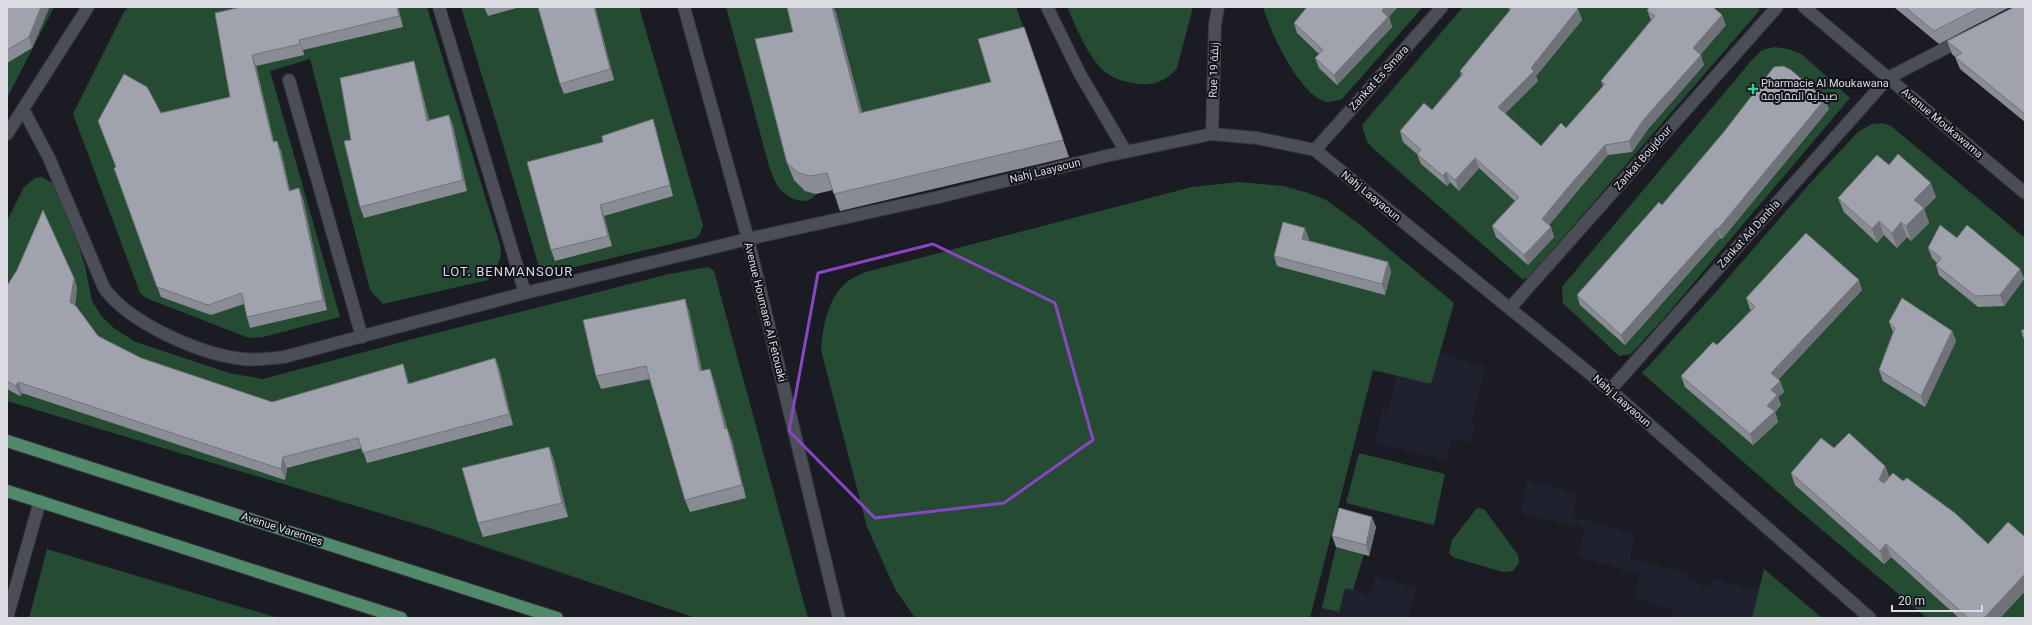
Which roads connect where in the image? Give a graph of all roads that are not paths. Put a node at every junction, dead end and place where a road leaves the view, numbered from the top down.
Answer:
1 (88, 7) edge
2 (439, 7) edge
3 (684, 7) edge
4 (1047, 7) edge
5 (1218, 7) edge
6 (1442, 7) edge
7 (1776, 7) edge
8 (1804, 7) edge
9 (1971, 35) edge
10 (1888, 78) junction
11 (289, 80) dead end
12 (23, 109) junction
13 (7, 134) edge
14 (1212, 134) junction
15 (1315, 150) junction
16 (1126, 152) junction
17 (2025, 193) edge
18 (748, 239) junction
19 (525, 293) junction
20 (1510, 308) junction
21 (362, 337) junction
22 (1610, 390) junction
23 (7, 441) edge
24 (7, 491) edge
25 (40, 501) junction
26 (7, 618) edge
27 (401, 618) edge
28 (557, 618) edge
29 (839, 618) edge
30 (1870, 618) edge

1 - 12 street
2 - 19 street
3 - 18 street, Avenue Houmane Al Fetouaki
4 - 16 street
5 - 14 street, Rue 19 زنقة
6 - 15 street, Zankat Es Smara
7 - 20 street, Zankat Boujdour
8 - 10 street, Avenue Moukawama
9 - 10 street
10 - 17 street, Avenue Moukawama
10 - 22 street, Zankat Ad Danhla
11 - 21 street
12 - 13 street
12 - 21 street, Nahj Laayaoun
14 - 15 street, Nahj Laayaoun
14 - 16 street, Nahj Laayaoun
15 - 20 street, Nahj Laayaoun
16 - 18 street, Nahj Laayaoun
18 - 19 street, Nahj Laayaoun
18 - 29 street, Avenue Houmane Al Fetouaki
19 - 21 street, Nahj Laayaoun
20 - 22 street, Nahj Laayaoun
22 - 30 street, Nahj Laayaoun
23 - 28 main road, Avenue Varennes
24 - 25 main road
25 - 26 street
25 - 27 main road

